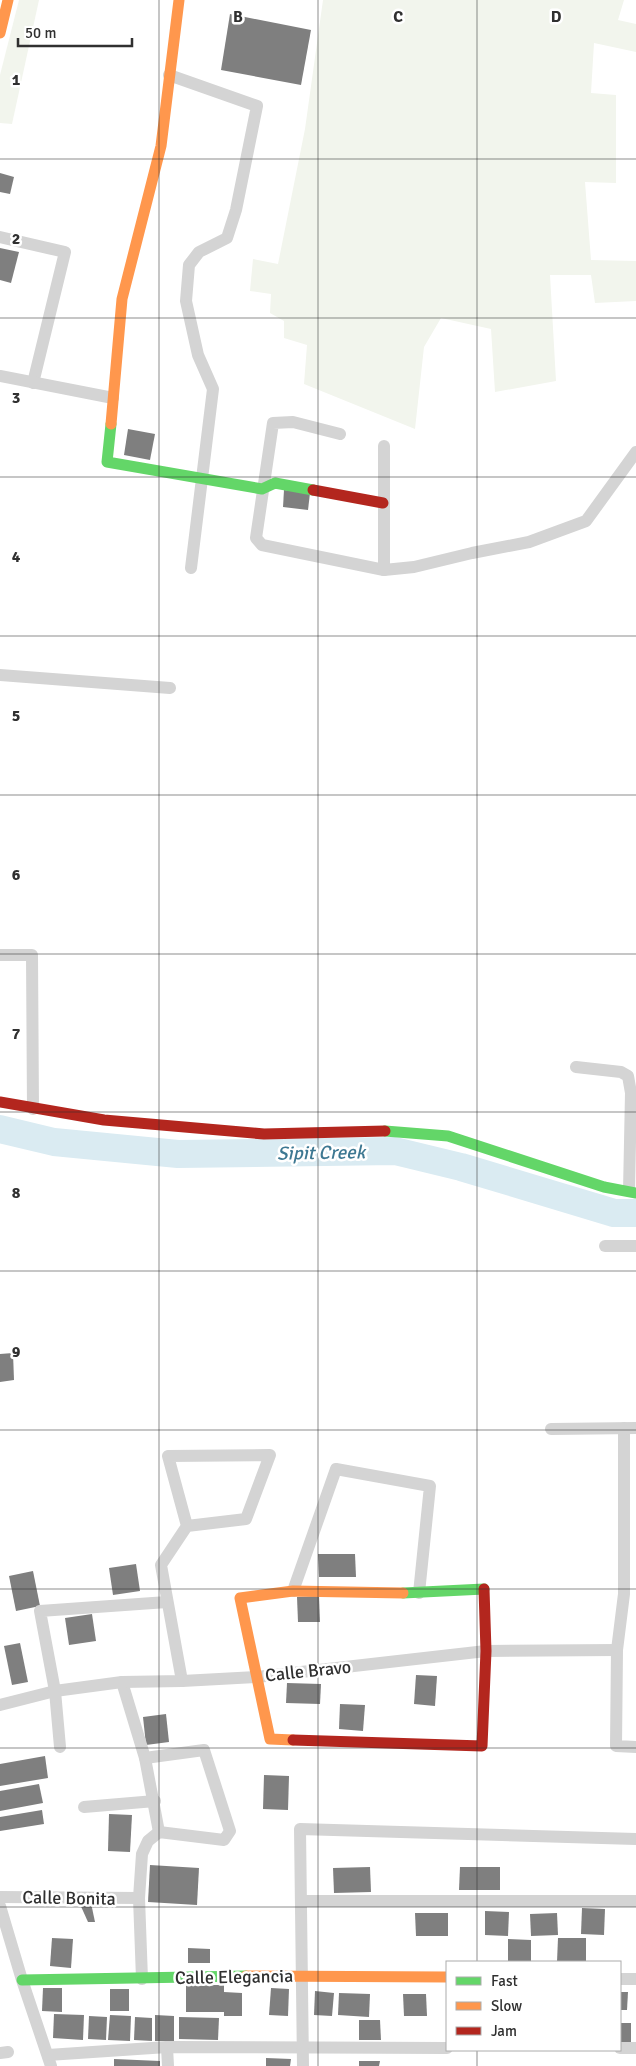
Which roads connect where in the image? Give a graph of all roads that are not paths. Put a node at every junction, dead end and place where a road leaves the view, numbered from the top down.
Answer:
1 (8, 0) edge
2 (179, 0) edge
3 (0, 33) edge
4 (169, 75) junction
5 (0, 237) edge
6 (0, 376) edge
7 (33, 383) junction
8 (113, 398) junction
9 (340, 434) dead end
10 (384, 446) dead end
11 (636, 452) edge
12 (201, 478) junction
13 (262, 489) junction
14 (383, 504) junction
15 (191, 568) dead end
16 (384, 570) junction
17 (0, 675) edge
18 (170, 688) dead end
19 (0, 955) edge
20 (576, 1067) dead end
21 (0, 1102) edge
22 (33, 1109) junction
23 (632, 1192) edge
24 (605, 1246) dead end
25 (636, 1246) edge
26 (630, 1428) edge
27 (551, 1429) dead end
28 (187, 1526) junction
29 (293, 1591) junction
30 (419, 1593) junction
31 (630, 1594) edge
32 (167, 1602) junction
33 (617, 1650) junction
34 (486, 1651) junction
35 (257, 1677) junction
36 (182, 1681) junction
37 (122, 1682) junction
38 (55, 1691) junction
39 (0, 1705) edge
40 (60, 1747) dead end
41 (636, 1747) edge
42 (145, 1758) junction
43 (155, 1802) junction
44 (84, 1807) dead end
45 (159, 1832) junction
46 (636, 1839) edge
47 (0, 1897) edge
48 (139, 1898) junction
49 (301, 1901) junction
50 (636, 1901) edge
51 (0, 1906) edge
52 (302, 1975) junction
53 (446, 1977) edge
54 (142, 1978) junction
55 (621, 1979) edge
56 (636, 1979) edge
57 (22, 1980) junction
58 (168, 2047) junction
59 (302, 2048) junction
60 (446, 2048) edge
61 (621, 2048) edge
62 (636, 2048) edge
63 (50, 2060) edge
64 (168, 2066) edge
65 (302, 2066) edge

1 - 3 street
2 - 4 street
4 - 8 street
4 - 12 street
5 - 7 street
6 - 7 street
7 - 8 street
8 - 12 street
9 - 13 street
10 - 14 street
11 - 16 street
12 - 13 street
12 - 15 street
13 - 14 street
13 - 16 street
14 - 16 street
17 - 18 street
19 - 22 street
20 - 23 street
21 - 22 street
22 - 23 street
24 - 25 street
26 - 27 street
26 - 31 street
28 - 28 street
28 - 32 street
29 - 30 street
29 - 30 street
29 - 35 street
30 - 34 street
31 - 33 street
32 - 36 street
32 - 38 street
33 - 34 street, Calle Bravo
33 - 41 street
34 - 35 street, Calle Bravo
34 - 35 street
35 - 36 street, Calle Bravo
36 - 37 street, Calle Bravo
37 - 38 street, Calle Bravo
37 - 42 street
38 - 39 street, Calle Bravo
38 - 40 street
42 - 43 street
42 - 45 street
43 - 44 street
43 - 45 street
45 - 48 street
46 - 49 street
47 - 48 street, Calle Bonita
48 - 54 street
49 - 50 street
49 - 52 street
51 - 57 street
52 - 53 street, Calle Elegancia
52 - 54 street, Calle Elegancia
52 - 59 street
54 - 57 street, Calle Elegancia
55 - 56 street
57 - 63 street
58 - 59 street
58 - 63 street
58 - 64 street
59 - 60 street
59 - 65 street
61 - 62 street

